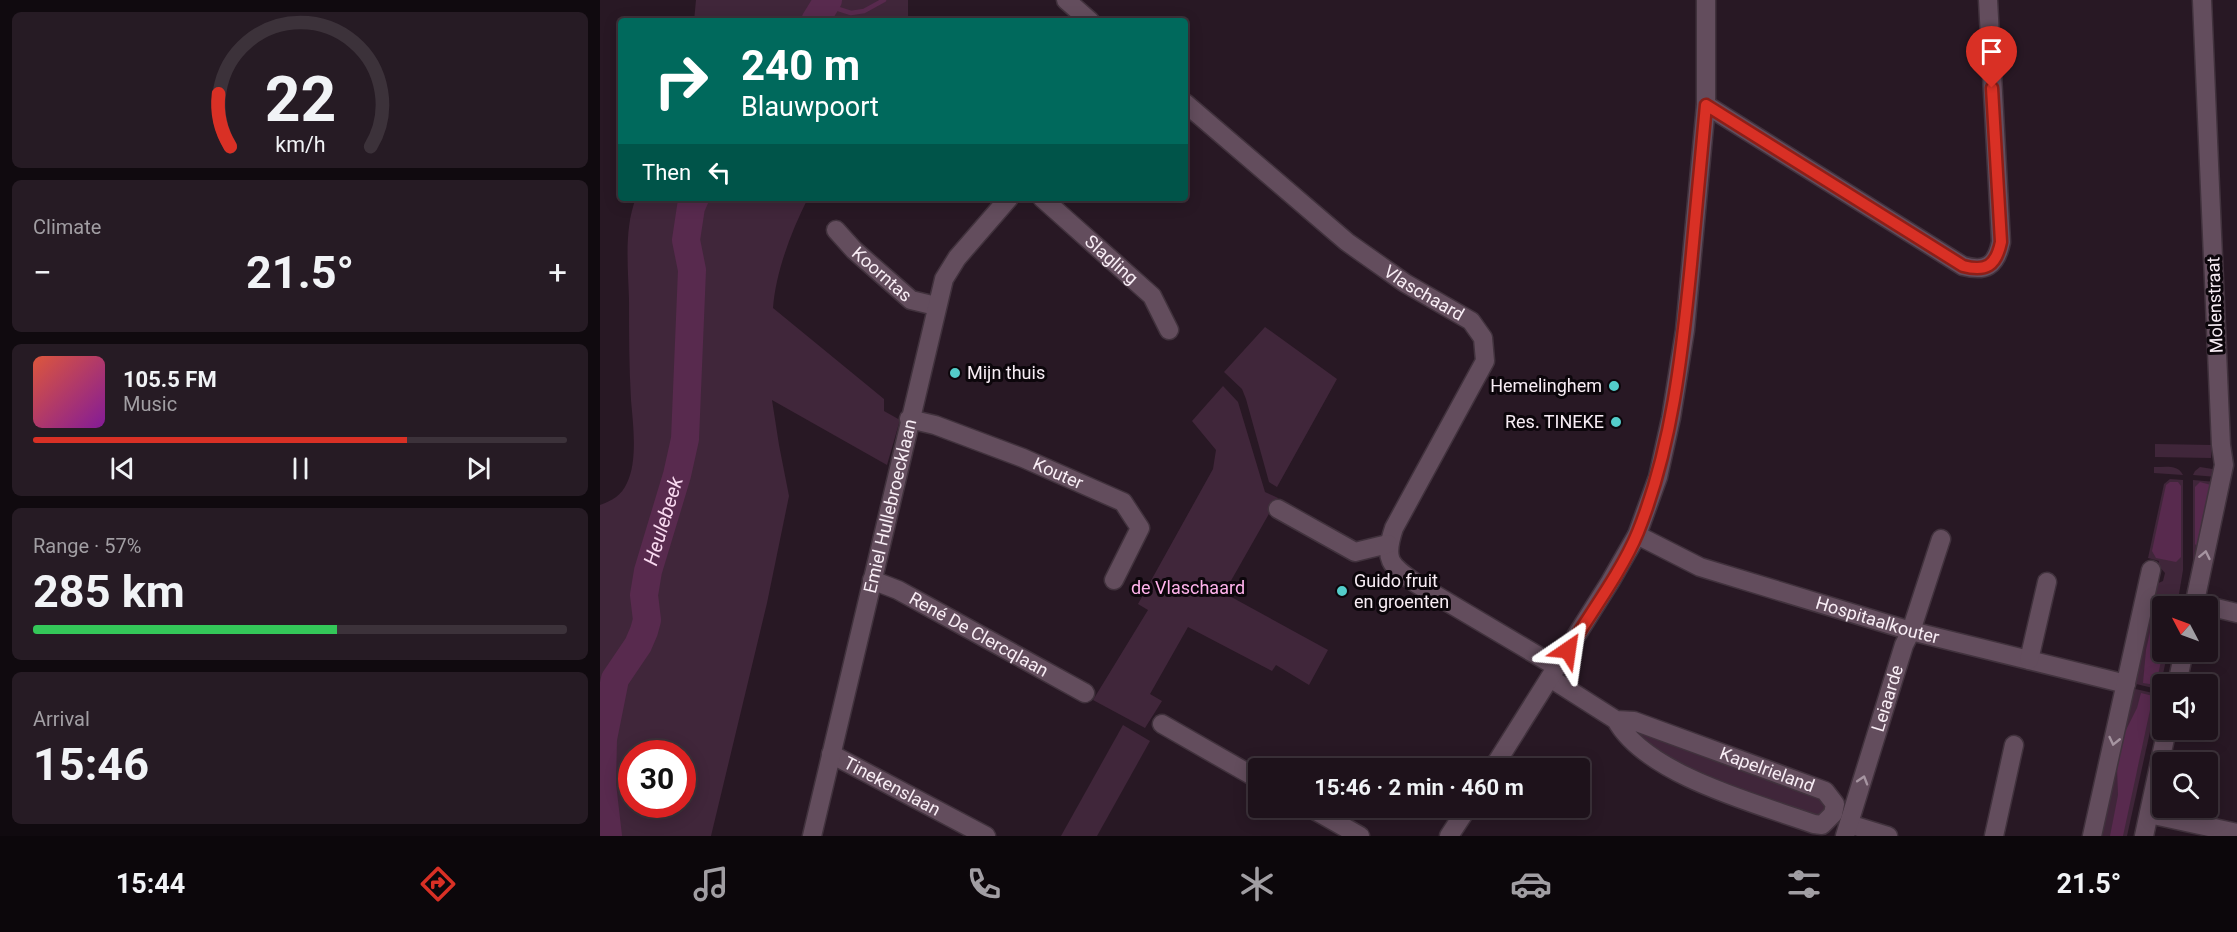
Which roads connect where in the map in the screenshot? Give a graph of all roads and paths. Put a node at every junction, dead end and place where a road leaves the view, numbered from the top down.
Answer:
1 (1066, 0) edge
2 (1706, 0) edge
3 (1988, 0) edge
4 (2202, 0) edge
5 (1087, 18) edge
6 (1706, 105) junction
7 (1188, 106) edge
8 (1006, 201) edge
9 (1045, 201) edge
10 (836, 230) dead end
11 (936, 306) junction
12 (1169, 330) dead end
13 (909, 419) junction
14 (2231, 467) edge
15 (1278, 510) dead end
16 (1637, 535) junction
17 (1941, 539) dead end
18 (1388, 544) junction
19 (2151, 570) dead end
20 (872, 580) junction
21 (1114, 580) dead end
22 (2047, 582) dead end
23 (2196, 596) edge
24 (2218, 609) edge
25 (2237, 613) edge
26 (1911, 631) junction
27 (2029, 660) junction
28 (1553, 672) junction
29 (2126, 684) junction
30 (1085, 693) dead end
31 (1616, 720) junction
32 (1162, 724) dead end
33 (2165, 740) edge
34 (2014, 745) dead end
35 (831, 754) junction
36 (1498, 758) edge
37 (1248, 773) edge
38 (2149, 814) junction
39 (1328, 818) edge
40 (1461, 818) edge
41 (1847, 830) edge
42 (2237, 833) edge
43 (812, 836) edge
44 (986, 836) edge
45 (1360, 836) edge
46 (1449, 836) edge
47 (1888, 836) edge
48 (1994, 836) edge
49 (2092, 836) edge
50 (2144, 836) edge

1 - 5 street
2 - 6 street
3 - 6 street
4 - 14 street, Molenstraat
6 - 16 street
7 - 18 street, Vlaschaard
8 - 11 street, Emiel Hullebroecklaan
9 - 12 street, Slagling
10 - 11 street, Koorntas
11 - 13 street, Emiel Hullebroecklaan
13 - 20 street, Emiel Hullebroecklaan
13 - 21 street, Kouter
23 -> 14 street, Molenstraat
15 - 18 street
16 - 26 street, Hospitaalkouter
16 - 28 street
17 - 26 street, Leiaarde
18 - 28 street
19 - 29 street
20 - 30 street, René De Clercqlaan
20 - 35 street, Emiel Hullebroecklaan
22 - 27 street
24 - 25 street
26 - 27 street, Hospitaalkouter
41 -> 26 street, Leiaarde
27 - 29 street, Hospitaalkouter
28 - 31 street, Kapelrieland
28 - 36 street
29 -> 49 street
31 - 31 street, Kapelrieland
32 - 37 street
33 - 38 street
34 - 48 street
35 - 43 street, Emiel Hullebroecklaan
35 - 44 street, Tinekenslaan
38 - 42 street
38 - 50 street
39 - 45 street
40 - 46 street
41 - 47 street, Leiaarde

